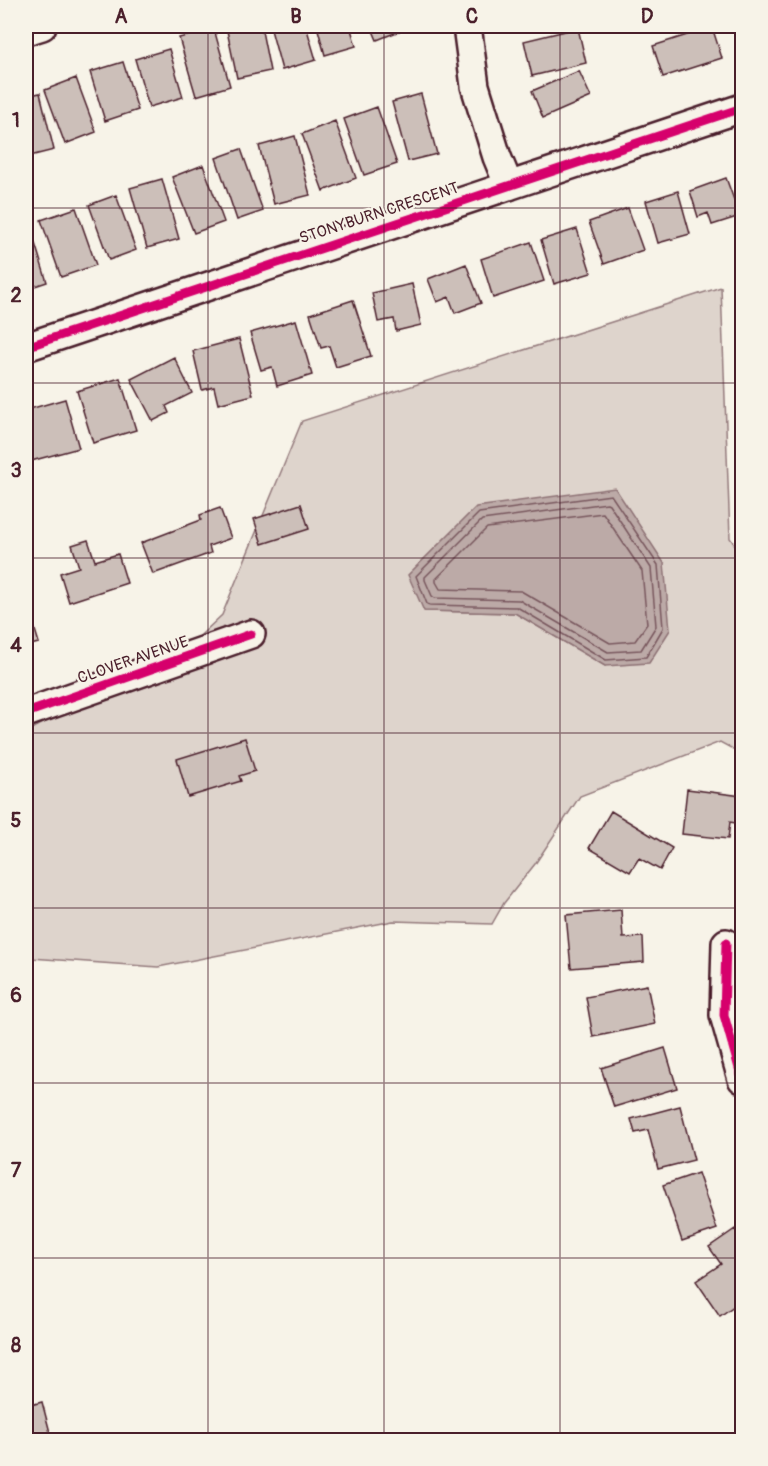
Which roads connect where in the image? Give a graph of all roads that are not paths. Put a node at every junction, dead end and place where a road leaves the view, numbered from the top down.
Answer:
1 (42, 26) edge
2 (467, 26) edge
3 (26, 31) edge
4 (742, 108) edge
5 (509, 186) junction
6 (26, 346) edge
7 (251, 634) dead end
8 (26, 713) edge
9 (726, 942) dead end
10 (742, 1079) edge

1 - 3 street
2 - 5 street
4 - 5 street, STONYBURN CRESCENT
5 - 6 street, STONYBURN CRESCENT
7 - 8 street, CLOVER AVENUE
9 - 10 street

